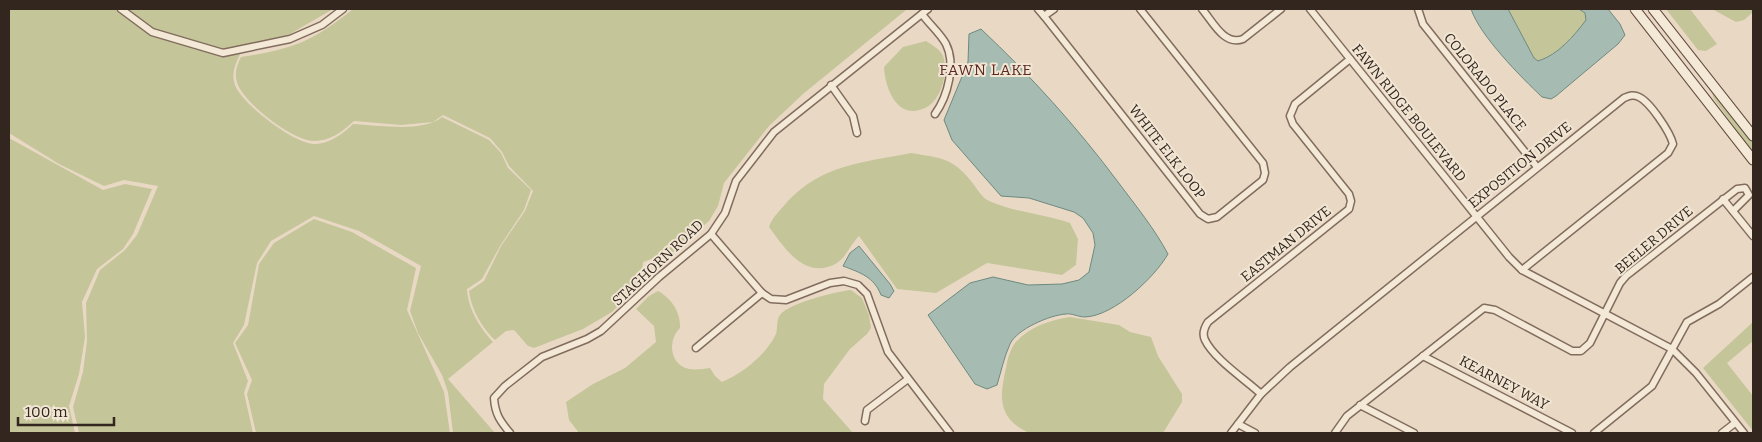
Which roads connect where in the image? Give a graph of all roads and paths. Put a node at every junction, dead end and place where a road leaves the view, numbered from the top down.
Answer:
1 (120, 9) edge
2 (343, 9) edge
3 (928, 9) edge
4 (1038, 9) edge
5 (1054, 9) edge
6 (1140, 9) edge
7 (1202, 9) edge
8 (1280, 9) edge
9 (1310, 9) edge
10 (1418, 9) edge
11 (1635, 9) edge
12 (1653, 9) edge
13 (922, 14) junction
14 (1044, 16) junction
15 (1350, 59) junction
16 (832, 85) junction
17 (936, 114) dead end
18 (857, 133) dead end
19 (1753, 136) edge
20 (1753, 160) edge
21 (1537, 167) junction
22 (1723, 199) junction
23 (1733, 211) junction
24 (1476, 216) junction
25 (710, 234) junction
26 (1753, 236) edge
27 (1522, 270) junction
28 (1753, 276) edge
29 (762, 293) junction
30 (1605, 314) junction
31 (696, 348) dead end
32 (1672, 349) junction
33 (1423, 356) junction
34 (908, 379) junction
35 (1262, 394) junction
36 (1360, 405) junction
37 (865, 421) dead end
38 (1735, 423) junction
39 (1238, 424) junction
40 (510, 433) edge
41 (950, 433) edge
42 (1231, 433) edge
43 (1255, 433) edge
44 (1335, 433) edge
45 (1414, 433) edge
46 (1572, 433) edge
47 (1594, 433) edge
48 (1722, 433) edge
49 (1744, 433) edge

1 - 2 street
3 - 13 street, STAGHORN ROAD
4 - 14 street, WHITE ELK LOOP
5 - 14 street
6 - 14 street, WHITE ELK LOOP
7 - 8 street
9 - 15 street, FAWN RIDGE BOULEVARD
10 - 21 street, COLORADO PLACE
11 - 20 main road
12 - 19 main road
13 - 16 street, STAGHORN ROAD
13 - 17 street
15 - 24 street, FAWN RIDGE BOULEVARD
15 - 35 street, EASTMAN DRIVE
16 - 18 street
16 - 25 street, STAGHORN ROAD
21 - 24 street, EXPOSITION DRIVE
21 - 27 street, EXPOSITION DRIVE
22 - 23 street
22 - 23 street, BEELER DRIVE
22 - 30 street, BEELER DRIVE
23 - 26 street
24 - 27 street, FAWN RIDGE BOULEVARD
24 - 35 street, EXPOSITION DRIVE
25 - 29 street
25 - 40 street, STAGHORN ROAD
27 - 30 street, FAWN RIDGE BOULEVARD
28 - 32 street
29 - 31 street
29 - 34 street
30 - 32 street, FAWN RIDGE BOULEVARD
30 - 33 street, BEELER DRIVE
32 - 38 street, FAWN RIDGE BOULEVARD
32 - 47 street
33 - 36 street, BEELER DRIVE
33 - 46 street, KEARNEY WAY
34 - 37 street
34 - 41 street
35 - 39 street, EXPOSITION DRIVE
36 - 44 street, BEELER DRIVE
36 - 45 street
38 - 48 street
38 - 49 street, FAWN RIDGE BOULEVARD
39 - 42 street, EXPOSITION DRIVE
39 - 43 street

